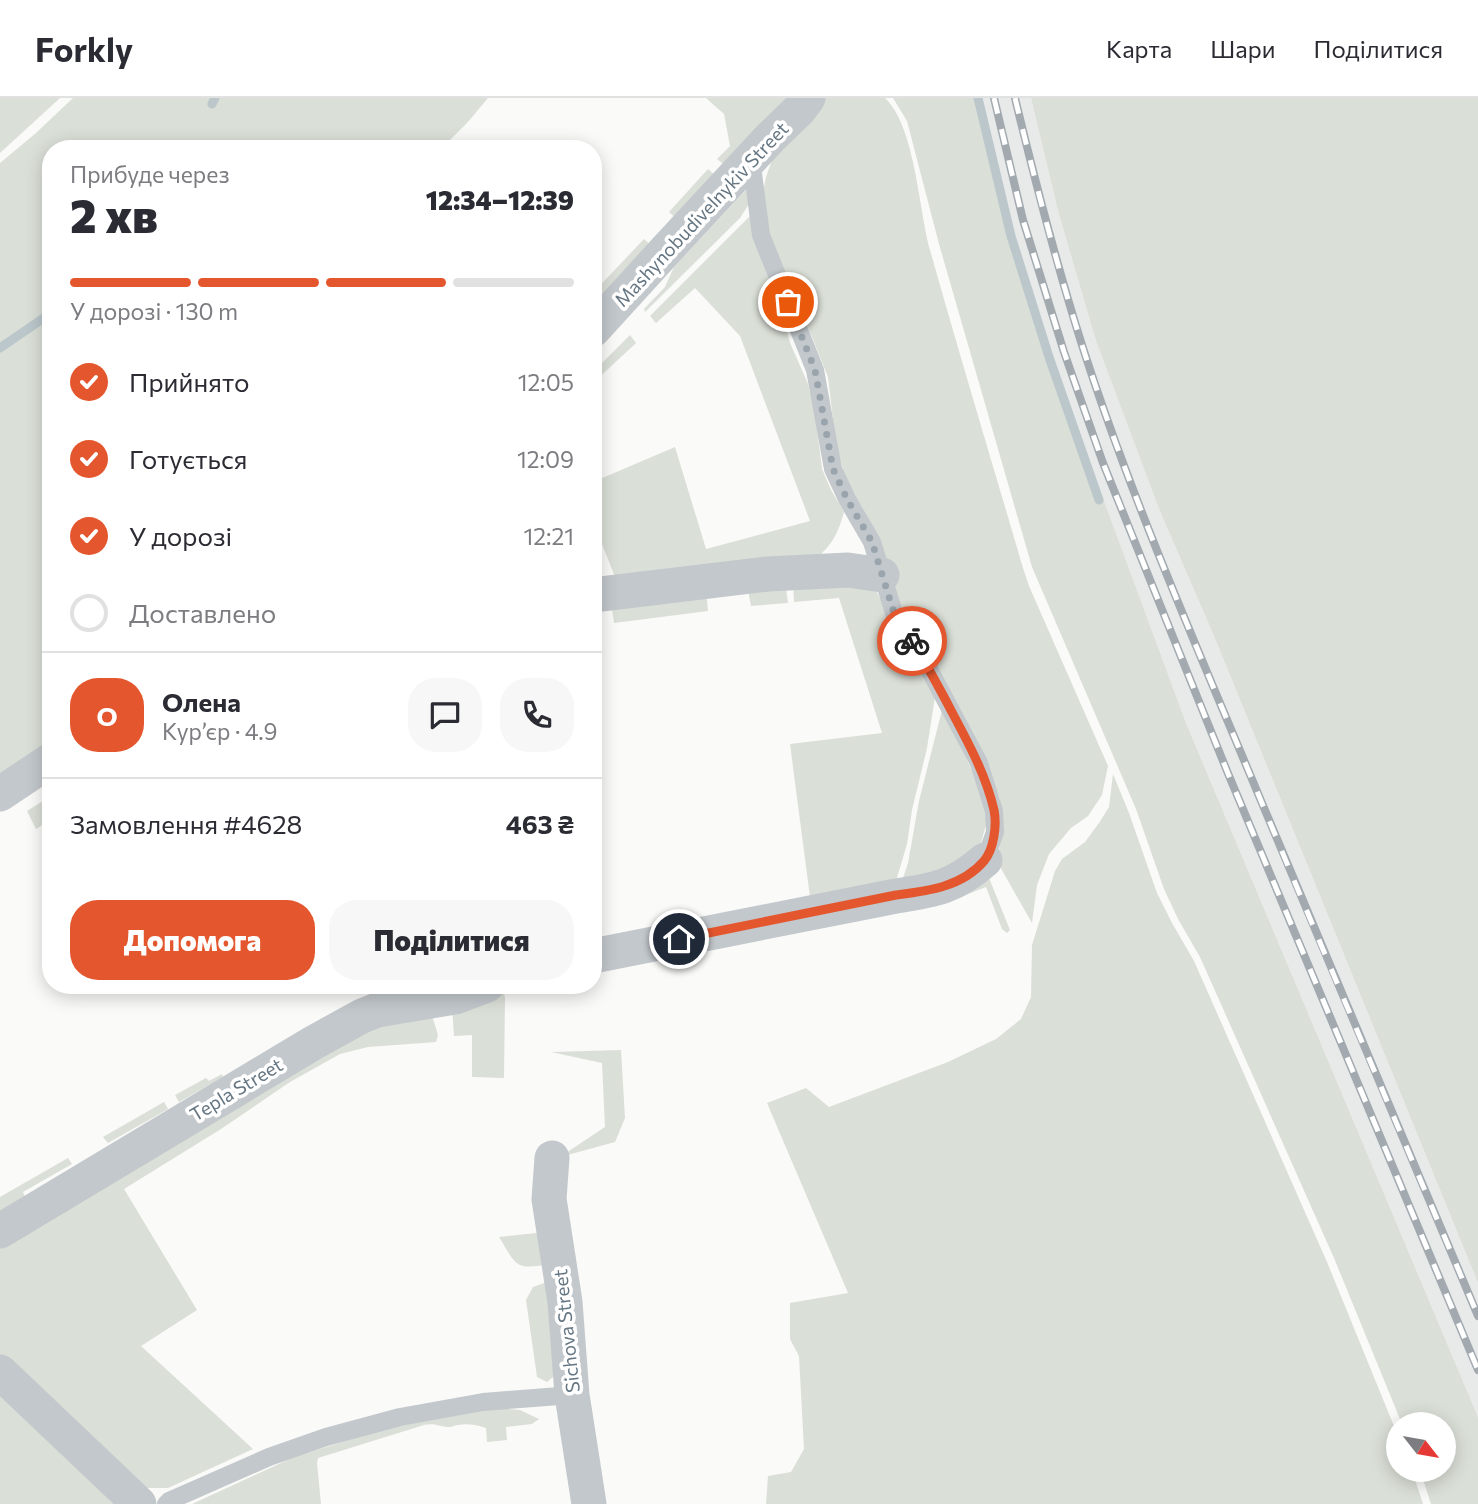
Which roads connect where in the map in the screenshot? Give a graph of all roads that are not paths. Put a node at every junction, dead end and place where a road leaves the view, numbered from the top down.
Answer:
1 (808, 98) edge
2 (751, 158) junction
3 (602, 320) edge
4 (882, 575) junction
5 (602, 594) edge
6 (42, 766) edge
7 (0, 794) edge
8 (985, 860) joint
9 (602, 954) edge
10 (462, 994) edge
11 (552, 1158) dead end
12 (0, 1231) edge
13 (0, 1371) edge
14 (572, 1395) junction
15 (139, 1504) edge
16 (166, 1504) edge
17 (589, 1504) edge

1 - 2 street, Mashynobudivelnykiv Street
2 - 3 street, Mashynobudivelnykiv Street
2 - 4 lane
4 - 5 street
4 - 8 lane
6 - 7 street
8 - 9 street
10 - 12 street, Tepla Street
11 - 14 street, Sichova Street
13 - 15 street
14 - 16 lane
14 - 17 street, Sichova Street

